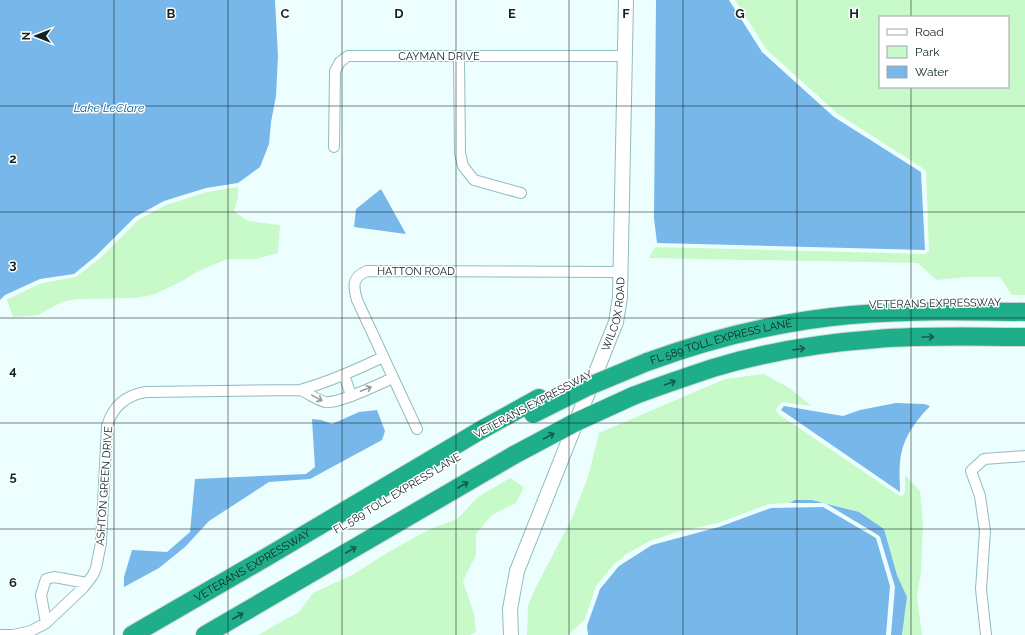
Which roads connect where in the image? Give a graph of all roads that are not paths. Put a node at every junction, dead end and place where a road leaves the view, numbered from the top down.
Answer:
1 (626, 0) edge
2 (459, 56) junction
3 (626, 56) junction
4 (334, 147) dead end
5 (521, 193) dead end
6 (619, 272) junction
7 (1025, 302) edge
8 (1025, 312) edge
9 (1025, 337) edge
10 (650, 355) junction
11 (383, 357) junction
12 (344, 375) junction
13 (393, 378) junction
14 (300, 390) junction
15 (351, 395) junction
16 (417, 429) dead end
17 (1025, 456) edge
18 (87, 583) junction
19 (46, 623) junction
20 (0, 635) edge
21 (12, 635) edge
22 (132, 635) edge
23 (153, 635) edge
24 (204, 635) edge
25 (511, 635) edge
26 (986, 635) edge

1 - 3 street, WILCOX ROAD
2 - 3 street, CAYMAN DRIVE
2 - 4 street, CAYMAN DRIVE
2 - 5 street
3 - 6 street, WILCOX ROAD
6 - 11 street, HATTON ROAD
6 - 25 street, WILCOX ROAD
7 - 10 highway, VETERANS EXPRESSWAY
8 - 10 highway, FL 589 TOLL EXPRESS LANE
24 -> 9 highway, bridge
10 - 22 highway, VETERANS EXPRESSWAY
10 - 23 highway, FL 589 TOLL EXPRESS LANE, bridge
11 - 12 street, ASHTON GREEN DRIVE
11 - 13 street, HATTON ROAD
12 - 14 street, ASHTON GREEN DRIVE
12 - 15 street
15 -> 13 street, ASHTON GREEN DRIVE
13 - 16 street, HATTON ROAD
14 -> 15 street, ASHTON GREEN DRIVE
14 - 18 street, ASHTON GREEN DRIVE
17 - 26 street
18 - 19 street, ASHTON GREEN DRIVE
18 - 19 street
19 - 21 street, ASHTON GREEN DRIVE
20 - 21 street, ASHTON GREEN DRIVE

